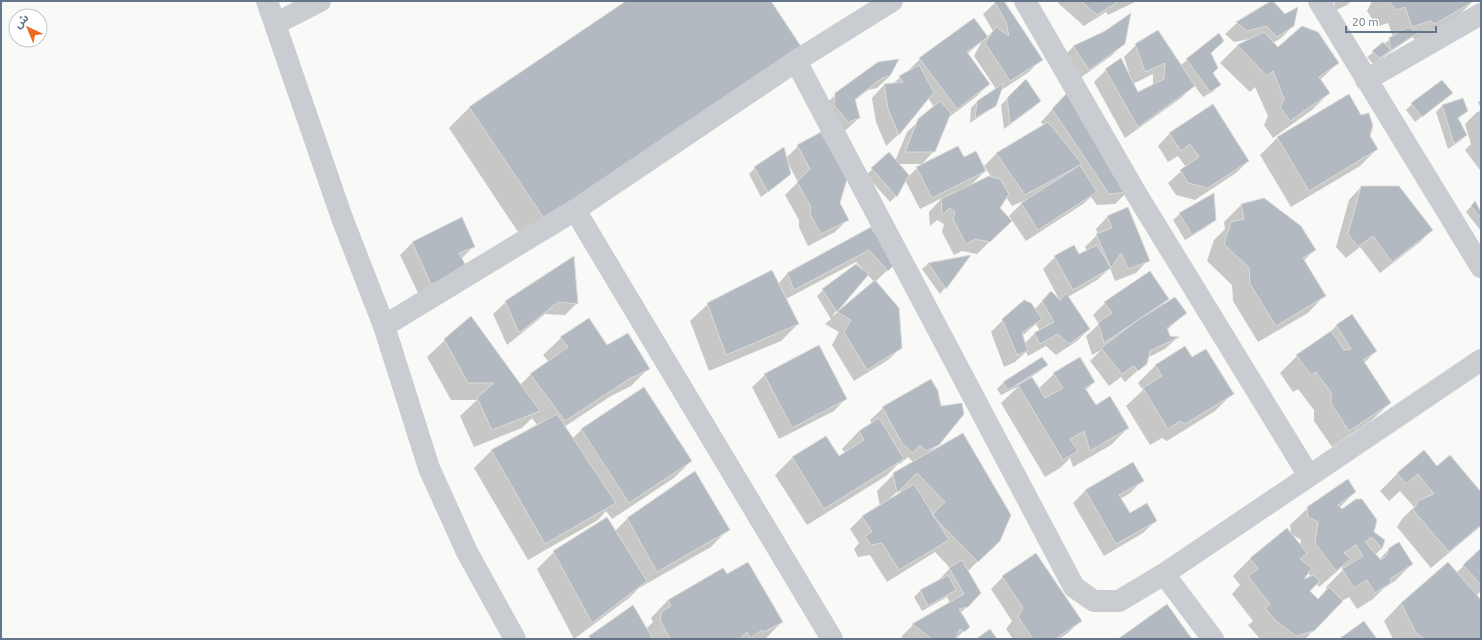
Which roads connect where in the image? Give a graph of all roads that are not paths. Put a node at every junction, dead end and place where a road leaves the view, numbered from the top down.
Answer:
1 (267, 1) edge
2 (320, 1) edge
3 (892, 1) edge
4 (1025, 1) edge
5 (1318, 1) edge
6 (1481, 14) edge
7 (275, 24) junction
8 (796, 61) junction
9 (1366, 80) junction
10 (575, 210) junction
11 (1481, 267) edge
12 (384, 326) junction
13 (1481, 360) edge
14 (1309, 476) junction
15 (1164, 574) junction
16 (515, 639) edge
17 (832, 639) edge
18 (1213, 639) edge

1 - 7 street
2 - 7 street
3 - 8 street
4 - 14 street
5 - 9 street
6 - 9 street
7 - 12 street
8 - 10 street
8 - 15 street
9 - 11 street
10 - 12 street
10 - 17 street
12 - 16 street
13 - 14 street
14 - 15 street
15 - 18 street

